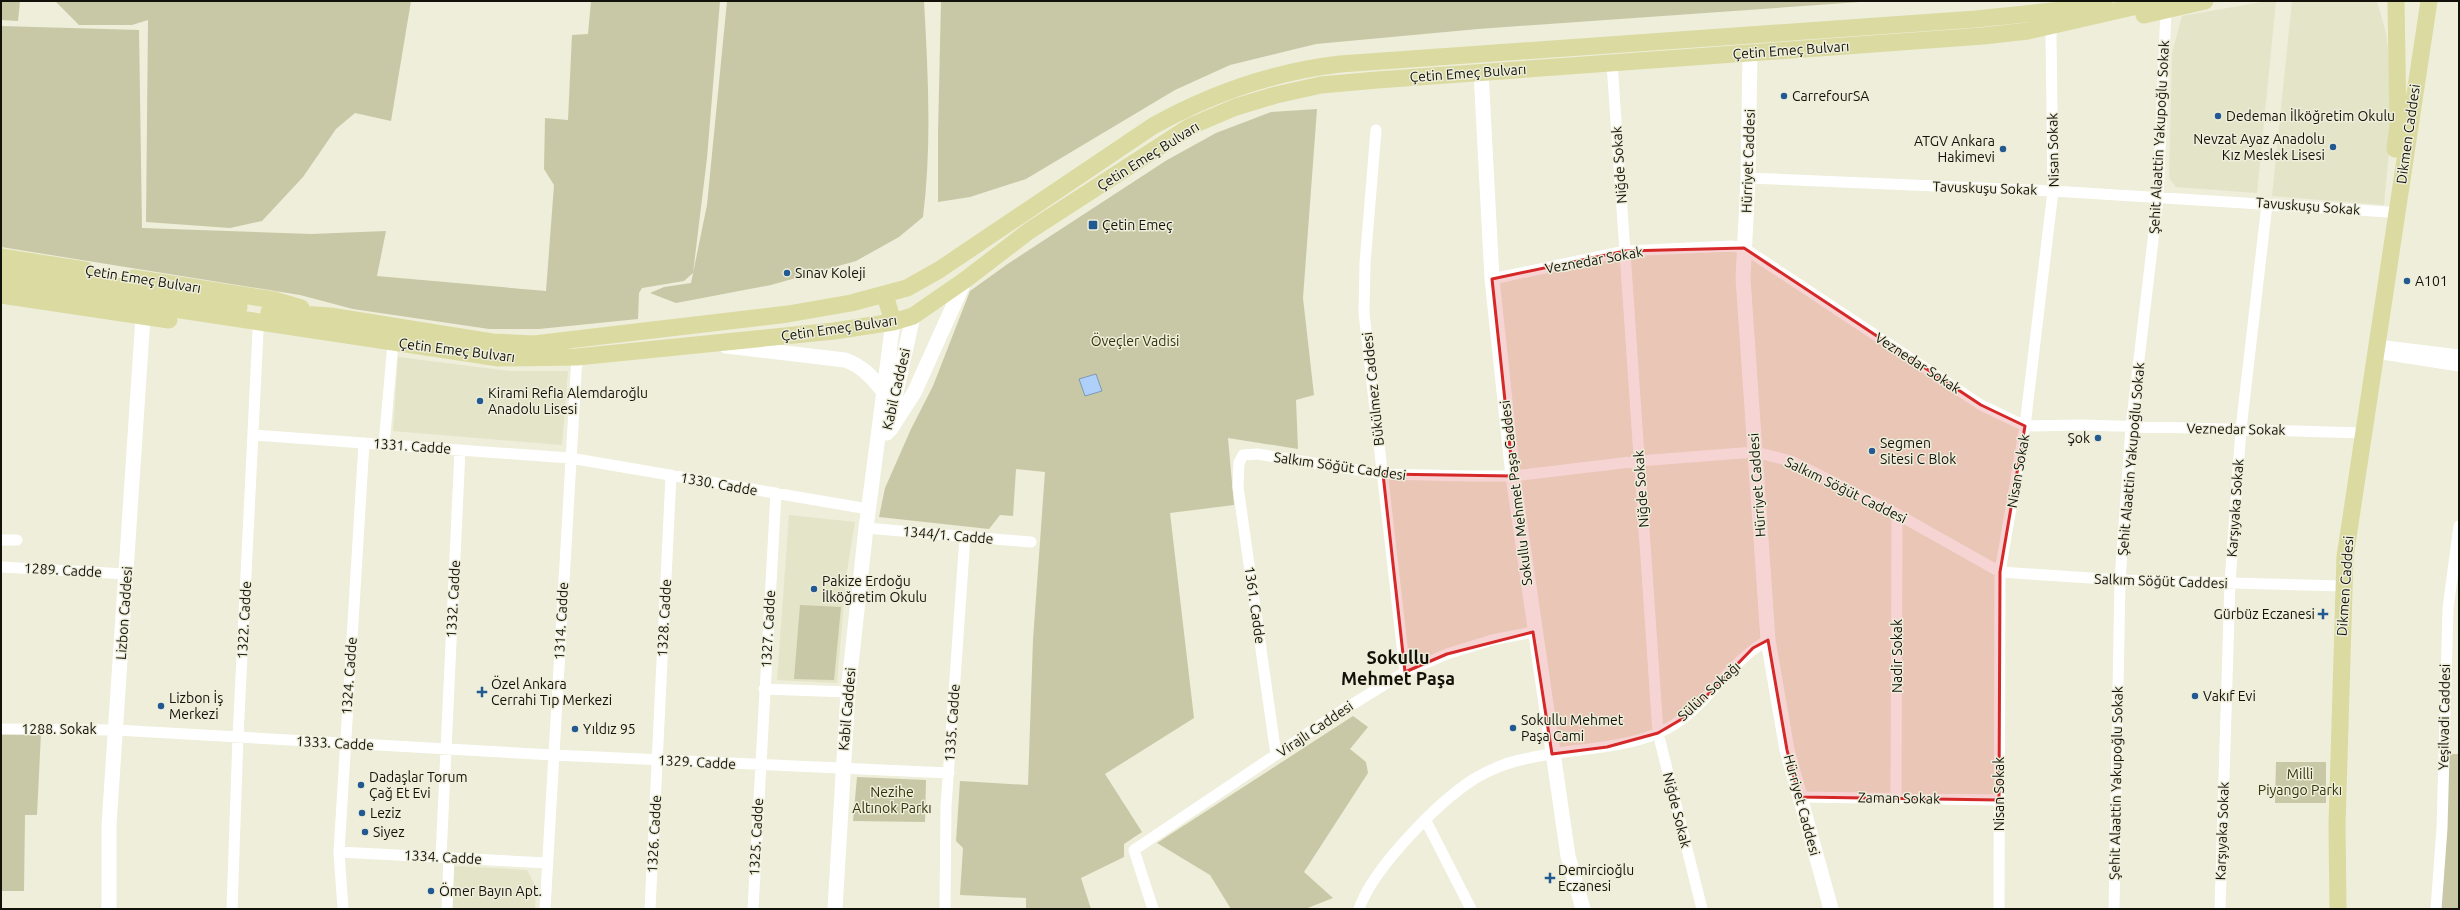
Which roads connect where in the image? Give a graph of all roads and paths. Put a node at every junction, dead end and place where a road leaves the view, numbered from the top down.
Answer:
1 (2065, 1) edge
2 (2104, 1) edge
3 (2205, 1) edge
4 (2396, 1) edge
5 (2429, 1) edge
6 (2162, 6) edge
7 (2014, 16) junction
8 (2028, 31) junction
9 (2051, 34) junction
10 (1750, 53) junction
11 (1481, 54) junction
12 (1612, 63) junction
13 (1481, 72) junction
14 (1376, 130) dead end
15 (1748, 178) junction
16 (2053, 191) junction
17 (2158, 198) junction
18 (2267, 204) junction
19 (2393, 212) junction
20 (1744, 248) junction
21 (1625, 251) junction
22 (1, 257) edge
23 (1, 270) edge
24 (1492, 278) junction
25 (965, 280) junction
26 (1, 283) edge
27 (907, 288) junction
28 (1, 295) edge
29 (885, 295) junction
30 (913, 316) junction
31 (142, 317) junction
32 (893, 322) junction
33 (329, 324) junction
34 (258, 331) junction
35 (393, 343) junction
36 (704, 344) junction
37 (2377, 349) junction
38 (2459, 355) edge
39 (577, 357) junction
40 (2459, 366) edge
41 (883, 391) junction
42 (2025, 426) junction
43 (2132, 426) junction
44 (2241, 429) junction
45 (2364, 433) junction
46 (253, 435) junction
47 (886, 436) junction
48 (364, 443) junction
49 (384, 444) junction
50 (460, 450) junction
51 (1755, 452) junction
52 (1243, 456) joint
53 (570, 458) junction
54 (1639, 461) junction
55 (1383, 474) junction
56 (671, 475) junction
57 (1513, 476) junction
58 (776, 494) junction
59 (868, 510) junction
60 (1897, 514) junction
61 (2459, 526) edge
62 (866, 528) junction
63 (965, 537) junction
64 (1, 540) edge
65 (17, 540) dead end
66 (1031, 542) dead end
67 (1, 566) edge
68 (2000, 572) junction
69 (126, 574) junction
70 (2120, 580) junction
71 (2230, 583) junction
72 (2343, 586) junction
73 (1534, 632) junction
74 (1768, 640) junction
75 (1405, 672) junction
76 (764, 689) junction
77 (848, 692) junction
78 (1, 729) edge
79 (116, 730) junction
80 (1658, 733) junction
81 (238, 737) junction
82 (344, 743) junction
83 (445, 749) junction
84 (1552, 754) junction
85 (553, 755) junction
86 (1276, 755) junction
87 (658, 760) junction
88 (760, 764) junction
89 (842, 768) junction
90 (948, 773) junction
91 (1799, 797) junction
92 (1896, 798) junction
93 (1999, 800) junction
94 (1426, 821) junction
95 (339, 852) junction
96 (445, 857) junction
97 (547, 863) junction
98 (110, 909) edge
99 (232, 909) edge
100 (343, 909) edge
101 (447, 909) edge
102 (545, 909) edge
103 (650, 909) edge
104 (753, 909) edge
105 (835, 909) edge
106 (945, 909) edge
107 (1153, 909) edge
108 (1359, 909) edge
109 (1471, 909) edge
110 (1583, 909) edge
111 (1702, 909) edge
112 (1831, 909) edge
113 (1999, 909) edge
114 (2114, 909) edge
115 (2220, 909) edge
116 (2338, 909) edge
117 (2436, 909) edge

1 - 7 main road, Çetin Emeç Bulvarı
2 - 7 main road, Çetin Emeç Bulvarı
3 - 6 main road, Çetin Emeç Bulvarı
4 - 19 main road, Dikmen Caddesi
5 - 19 main road, Dikmen Caddesi
6 - 8 main road, Çetin Emeç Bulvarı
6 - 9 main road, Çetin Emeç Bulvarı
6 - 17 street, Şehit Alaattin Yakupoğlu Sokak
7 - 11 main road, Çetin Emeç Bulvarı
8 - 9 main road, Çetin Emeç Bulvarı
8 - 10 main road, Çetin Emeç Bulvarı
9 - 16 street, Nisan Sokak
10 - 12 main road, Çetin Emeç Bulvarı
10 - 15 main road, Hürriyet Caddesi
11 - 13 main road
11 - 27 main road, Çetin Emeç Bulvarı
12 - 13 main road, Çetin Emeç Bulvarı
12 - 21 street, Niğde Sokak
13 - 24 main road, Sokullu Mehmet Paşa Caddesi
13 - 25 main road, Çetin Emeç Bulvarı
14 - 55 street, Bükülmez Caddesi
15 - 16 street, Tavuskuşu Sokak
15 - 20 main road, Hürriyet Caddesi
16 - 17 street, Tavuskuşu Sokak
16 - 42 street, Nisan Sokak
17 - 18 street, Tavuskuşu Sokak
17 - 43 street, Şehit Alaattin Yakupoğlu Sokak
18 - 19 street, Tavuskuşu Sokak
18 - 44 street, Karşıyaka Sokak
19 - 37 main road, Dikmen Caddesi
20 - 21 street, Veznedar Sokak
20 - 42 street, Veznedar Sokak
20 - 51 main road, Hürriyet Caddesi
21 - 24 street, Veznedar Sokak
21 - 54 street, Niğde Sokak
22 - 33 main road, Çetin Emeç Bulvarı
23 - 33 main road, Çetin Emeç Bulvarı
24 - 57 main road, Sokullu Mehmet Paşa Caddesi
25 - 30 main road, Çetin Emeç Bulvarı
25 - 47 main road
26 - 33 main road, Çetin Emeç Bulvarı
27 - 29 main road, Çetin Emeç Bulvarı
27 - 30 main road
28 - 31 main road, Çetin Emeç Bulvarı
29 - 32 main road
29 - 33 main road, Çetin Emeç Bulvarı
30 - 32 main road, Çetin Emeç Bulvarı
30 - 47 main road, Kabil Caddesi
31 - 34 main road, Çetin Emeç Bulvarı
31 - 69 main road, Lizbon Caddesi
32 - 36 main road, Çetin Emeç Bulvarı
32 - 41 main road, Kabil Caddesi
33 - 34 main road, Çetin Emeç Bulvarı
33 - 35 main road, Çetin Emeç Bulvarı
34 - 46 street, 1322. Cadde
35 - 39 main road, Çetin Emeç Bulvarı
35 - 49 street
36 - 39 main road, Çetin Emeç Bulvarı
36 - 41 main road
37 - 38 street
37 - 40 street
37 - 45 main road, Dikmen Caddesi
39 - 53 street, 1314. Cadde
41 - 59 main road, Kabil Caddesi
42 - 43 street, Veznedar Sokak
42 - 68 street, Nisan Sokak
43 - 44 street, Veznedar Sokak
43 - 70 street, Şehit Alaattin Yakupoğlu Sokak
44 - 45 street, Veznedar Sokak
44 - 71 street, Karşıyaka Sokak
45 - 72 main road, Dikmen Caddesi
46 - 48 street, 1331. Cadde
46 - 81 street, 1322. Cadde
47 - 59 main road, Kabil Caddesi
48 - 49 street, 1331. Cadde
48 - 82 street, 1324. Cadde
49 - 50 street, 1331. Cadde
50 - 53 street, 1331. Cadde
50 - 83 street, 1332. Cadde
51 - 54 street, Salkım Söğüt Caddesi
51 - 60 street, Salkım Söğüt Caddesi
51 - 74 main road, Hürriyet Caddesi
52 - 55 street, Salkım Söğüt Caddesi
52 - 86 street, 1361. Cadde
53 - 56 street, 1330. Cadde
53 - 85 street, 1314. Cadde
54 - 57 street, Salkım Söğüt Caddesi
54 - 80 street, Niğde Sokak
55 - 57 street, Salkım Söğüt Caddesi
55 - 75 street, Bükülmez Caddesi
56 - 58 street, 1330. Cadde
56 - 87 street, 1328. Cadde
57 - 73 main road, Sokullu Mehmet Paşa Caddesi
58 - 59 street, 1330. Cadde
58 - 76 street, 1327. Cadde
59 - 62 main road, Kabil Caddesi
60 - 68 street, Salkım Söğüt Caddesi
60 - 92 street, Nadir Sokak
61 - 117 street, Yeşilvadi Caddesi
62 - 63 street, 1344/1. Cadde
62 - 77 main road, Kabil Caddesi
63 - 66 street, 1344/1. Cadde
63 - 90 street, 1335. Cadde
64 - 65 street
67 - 69 street, 1289. Cadde
68 - 70 street, Salkım Söğüt Caddesi
68 - 93 street, Nisan Sokak
69 - 79 main road, Lizbon Caddesi
70 - 71 street, Salkım Söğüt Caddesi
70 - 114 street, Şehit Alaattin Yakupoğlu Sokak
71 - 72 street, Salkım Söğüt Caddesi
71 - 115 street, Karşıyaka Sokak
72 - 116 main road, Dikmen Caddesi
73 - 75 street, Virajlı Caddesi
73 - 84 main road, Sokullu Mehmet Paşa Caddesi
74 - 80 street, Sülün Sokağı
74 - 91 main road, Hürriyet Caddesi
75 - 86 street, Virajlı Caddesi
76 - 77 street
76 - 88 street, 1327. Cadde
77 - 89 main road, Kabil Caddesi
78 - 79 street, 1288. Sokak
79 - 81 street, 1333. Cadde
79 - 98 main road, Lizbon Caddesi
80 - 84 street, Sülün Sokağı
80 - 111 street, Niğde Sokak
81 - 82 street, 1333. Cadde
81 - 99 street, 1322. Cadde
82 - 83 street, 1333. Cadde
82 - 95 street, 1324. Cadde
83 - 85 street, 1333. Cadde
83 - 96 street, 1332. Cadde
84 - 94 street, Sülün Sokağı
84 - 110 main road, Sokullu Mehmet Paşa Caddesi
85 - 87 street, 1329. Cadde
85 - 97 street, 1314. Cadde
86 - 107 street, Virajlı Caddesi
87 - 88 street, 1329. Cadde
87 - 103 street, 1326. Cadde
88 - 89 street, 1329. Cadde
88 - 104 street, 1325. Cadde
89 - 90 street, 1329. Cadde
89 - 105 main road, Kabil Caddesi
90 - 106 street, 1335. Cadde
91 - 92 street, Zaman Sokak
91 - 112 main road, Hürriyet Caddesi
92 - 93 street, Zaman Sokak
93 - 113 street, Nisan Sokak
94 - 108 street, Sülün Sokağı
94 - 109 street
95 - 96 street, 1334. Cadde
95 - 100 street, 1324. Cadde
96 - 97 street, 1334. Cadde
96 - 101 street, 1332. Cadde
97 - 102 street, 1314. Cadde

